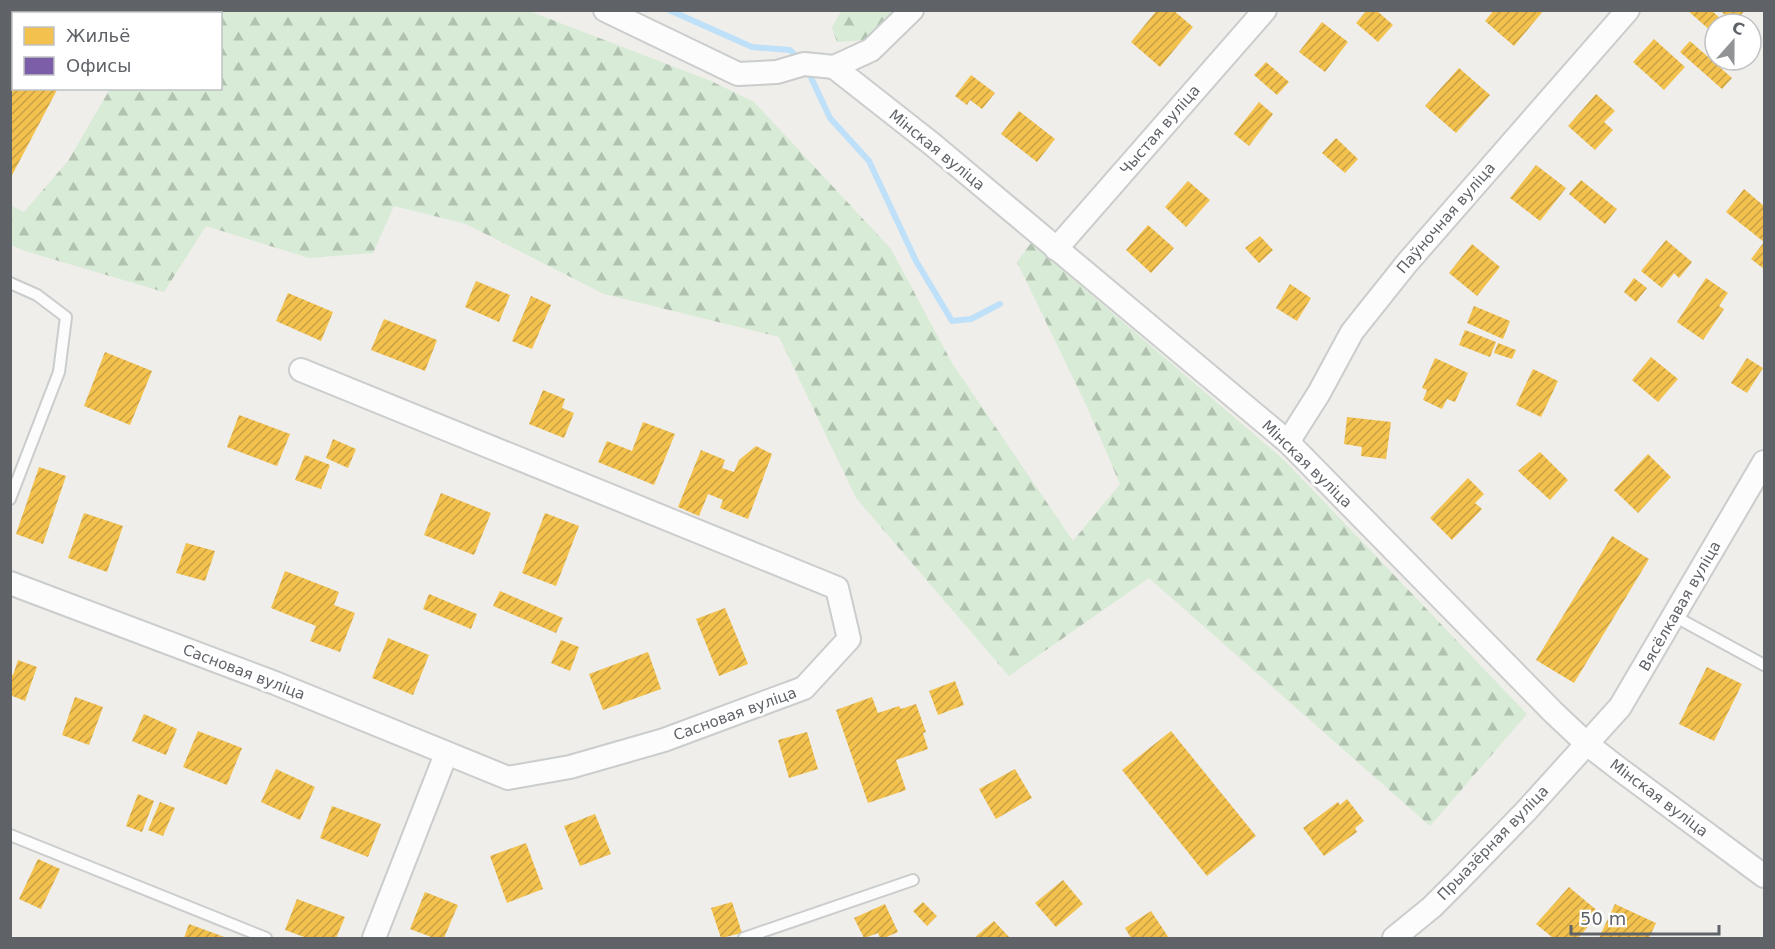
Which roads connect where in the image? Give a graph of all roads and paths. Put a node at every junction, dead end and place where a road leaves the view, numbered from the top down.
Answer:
1 (605, 10) edge
2 (912, 10) edge
3 (1265, 10) edge
4 (1628, 10) edge
5 (834, 67) junction
6 (1056, 249) junction
7 (10, 282) edge
8 (301, 370) dead end
9 (1288, 442) junction
10 (1764, 462) edge
11 (10, 499) edge
12 (10, 583) edge
13 (1674, 616) junction
14 (1764, 665) edge
15 (1587, 744) junction
16 (446, 754) junction
17 (10, 835) edge
18 (1764, 876) edge
19 (913, 880) dead end
20 (267, 939) edge
21 (374, 939) edge
22 (744, 939) edge
23 (1394, 939) edge

1 - 5 street
2 - 5 street
3 - 6 street, Чыстая вуліца
4 - 9 street, Паўночная вуліца
5 - 6 street, Мінская вуліца
6 - 9 street, Мінская вуліца
7 - 11 lane
8 - 16 street, Сасновая вуліца
9 - 15 street, Мінская вуліца
10 - 13 street, Вясёлкавая вуліца
12 - 16 street, Сасновая вуліца
13 - 14 lane
13 - 15 street, Вясёлкавая вуліца
15 - 18 street, Мінская вуліца
15 - 23 street, Прыазёрная вуліца
16 - 21 street
17 - 20 lane
19 - 22 lane

